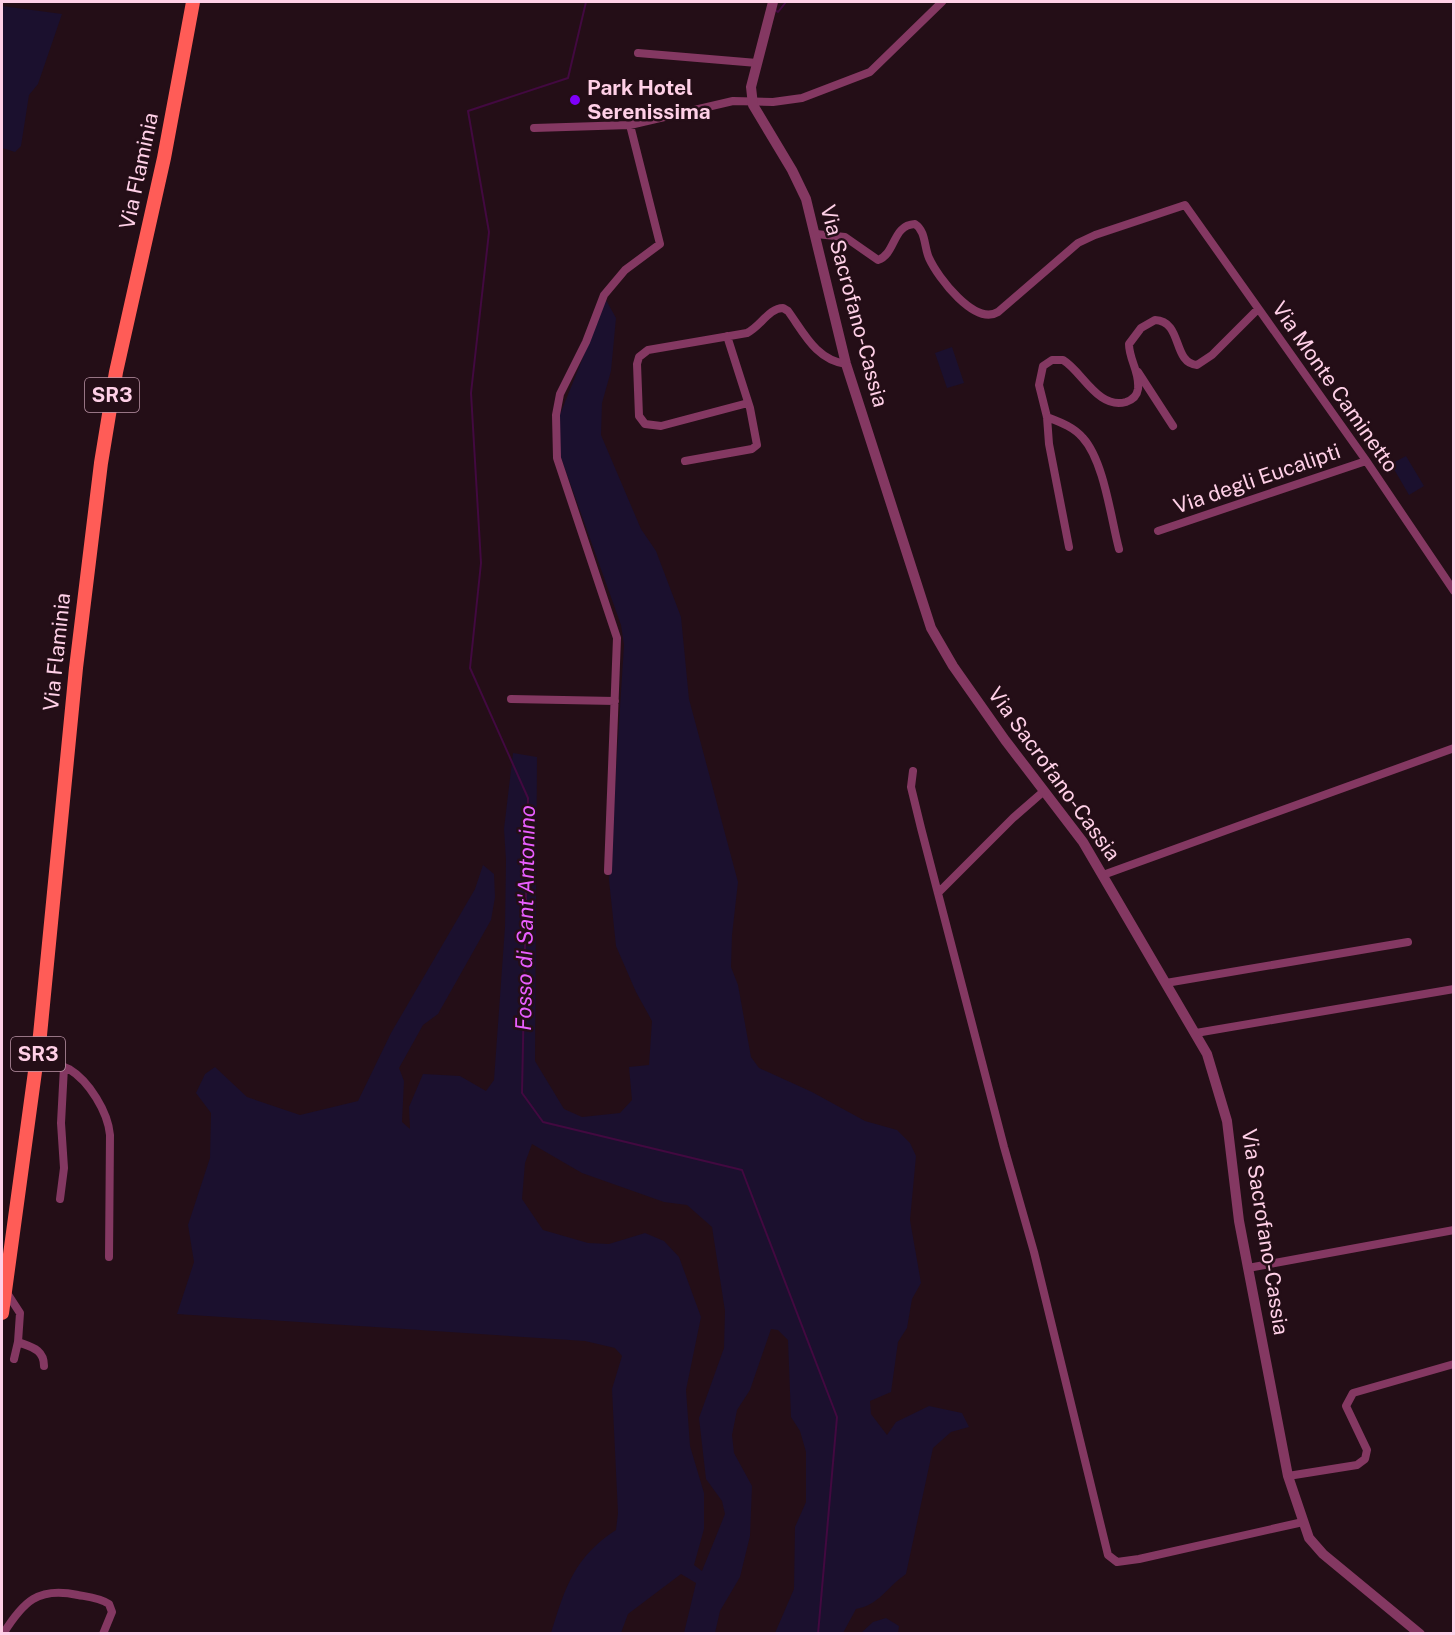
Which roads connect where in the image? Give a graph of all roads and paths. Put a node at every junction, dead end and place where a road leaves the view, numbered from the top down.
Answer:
1 (193, 2) edge
2 (773, 2) edge
3 (942, 2) edge
4 (638, 53) dead end
5 (757, 63) junction
6 (751, 101) junction
7 (630, 125) junction
8 (534, 128) dead end
9 (816, 234) junction
10 (1258, 309) junction
11 (727, 336) junction
12 (846, 364) junction
13 (1136, 369) junction
14 (748, 404) junction
15 (1047, 417) junction
16 (1173, 426) dead end
17 (685, 461) dead end
18 (1366, 461) junction
19 (1158, 531) dead end
20 (1070, 547) dead end
21 (1119, 549) dead end
22 (1454, 591) edge
23 (511, 699) dead end
24 (615, 701) junction
25 (1454, 748) edge
26 (913, 771) dead end
27 (1044, 790) junction
28 (608, 871) dead end
29 (1103, 875) junction
30 (938, 893) junction
31 (1408, 942) dead end
32 (1166, 983) junction
33 (1454, 989) edge
34 (1196, 1033) junction
35 (36, 1064) junction
36 (64, 1067) junction
37 (60, 1199) dead end
38 (1454, 1230) edge
39 (109, 1257) dead end
40 (1248, 1268) junction
41 (5, 1290) junction
42 (2, 1313) edge
43 (18, 1342) junction
44 (14, 1359) dead end
45 (1454, 1364) edge
46 (44, 1366) dead end
47 (1288, 1476) junction
48 (1303, 1522) junction
49 (3, 1634) edge
50 (103, 1634) edge
51 (1420, 1634) edge

1 - 35 main road, Via Flaminia / SR3
2 - 5 street
3 - 6 street
4 - 5 street
5 - 6 street
6 - 7 street
6 - 9 street, Via Sacrofano-Cassia
7 - 8 street
7 - 24 street
9 - 10 street, Via Monte Caminetto
9 - 12 street, Via Sacrofano-Cassia
10 - 13 street
10 - 18 street, Via Monte Caminetto
11 - 12 street
11 - 14 street
11 - 14 street
12 - 27 street, Via Sacrofano-Cassia
13 - 15 street
13 - 16 street
14 - 17 street
15 - 20 street
15 - 21 street
18 - 19 street, Via degli Eucalipti
18 - 22 street, Via Monte Caminetto
23 - 24 street
24 - 28 street
25 - 29 street
26 - 30 street
27 - 29 street, Via Sacrofano-Cassia
27 - 30 street
29 - 32 street, Via Sacrofano-Cassia
30 - 48 street
31 - 32 street
32 - 34 street, Via Sacrofano-Cassia
33 - 34 street
34 - 40 street, Via Sacrofano-Cassia
35 - 36 street
35 - 41 main road, Via Flaminia / SR3
36 - 37 street
36 - 39 street
38 - 40 street
40 - 47 street, Via Sacrofano-Cassia
41 - 42 main road, Via Flaminia / SR3
41 - 43 street
43 - 44 street
43 - 46 street
45 - 47 street
47 - 48 street, Via Sacrofano-Cassia
48 - 51 street, Via Sacrofano-Cassia
49 - 50 street

